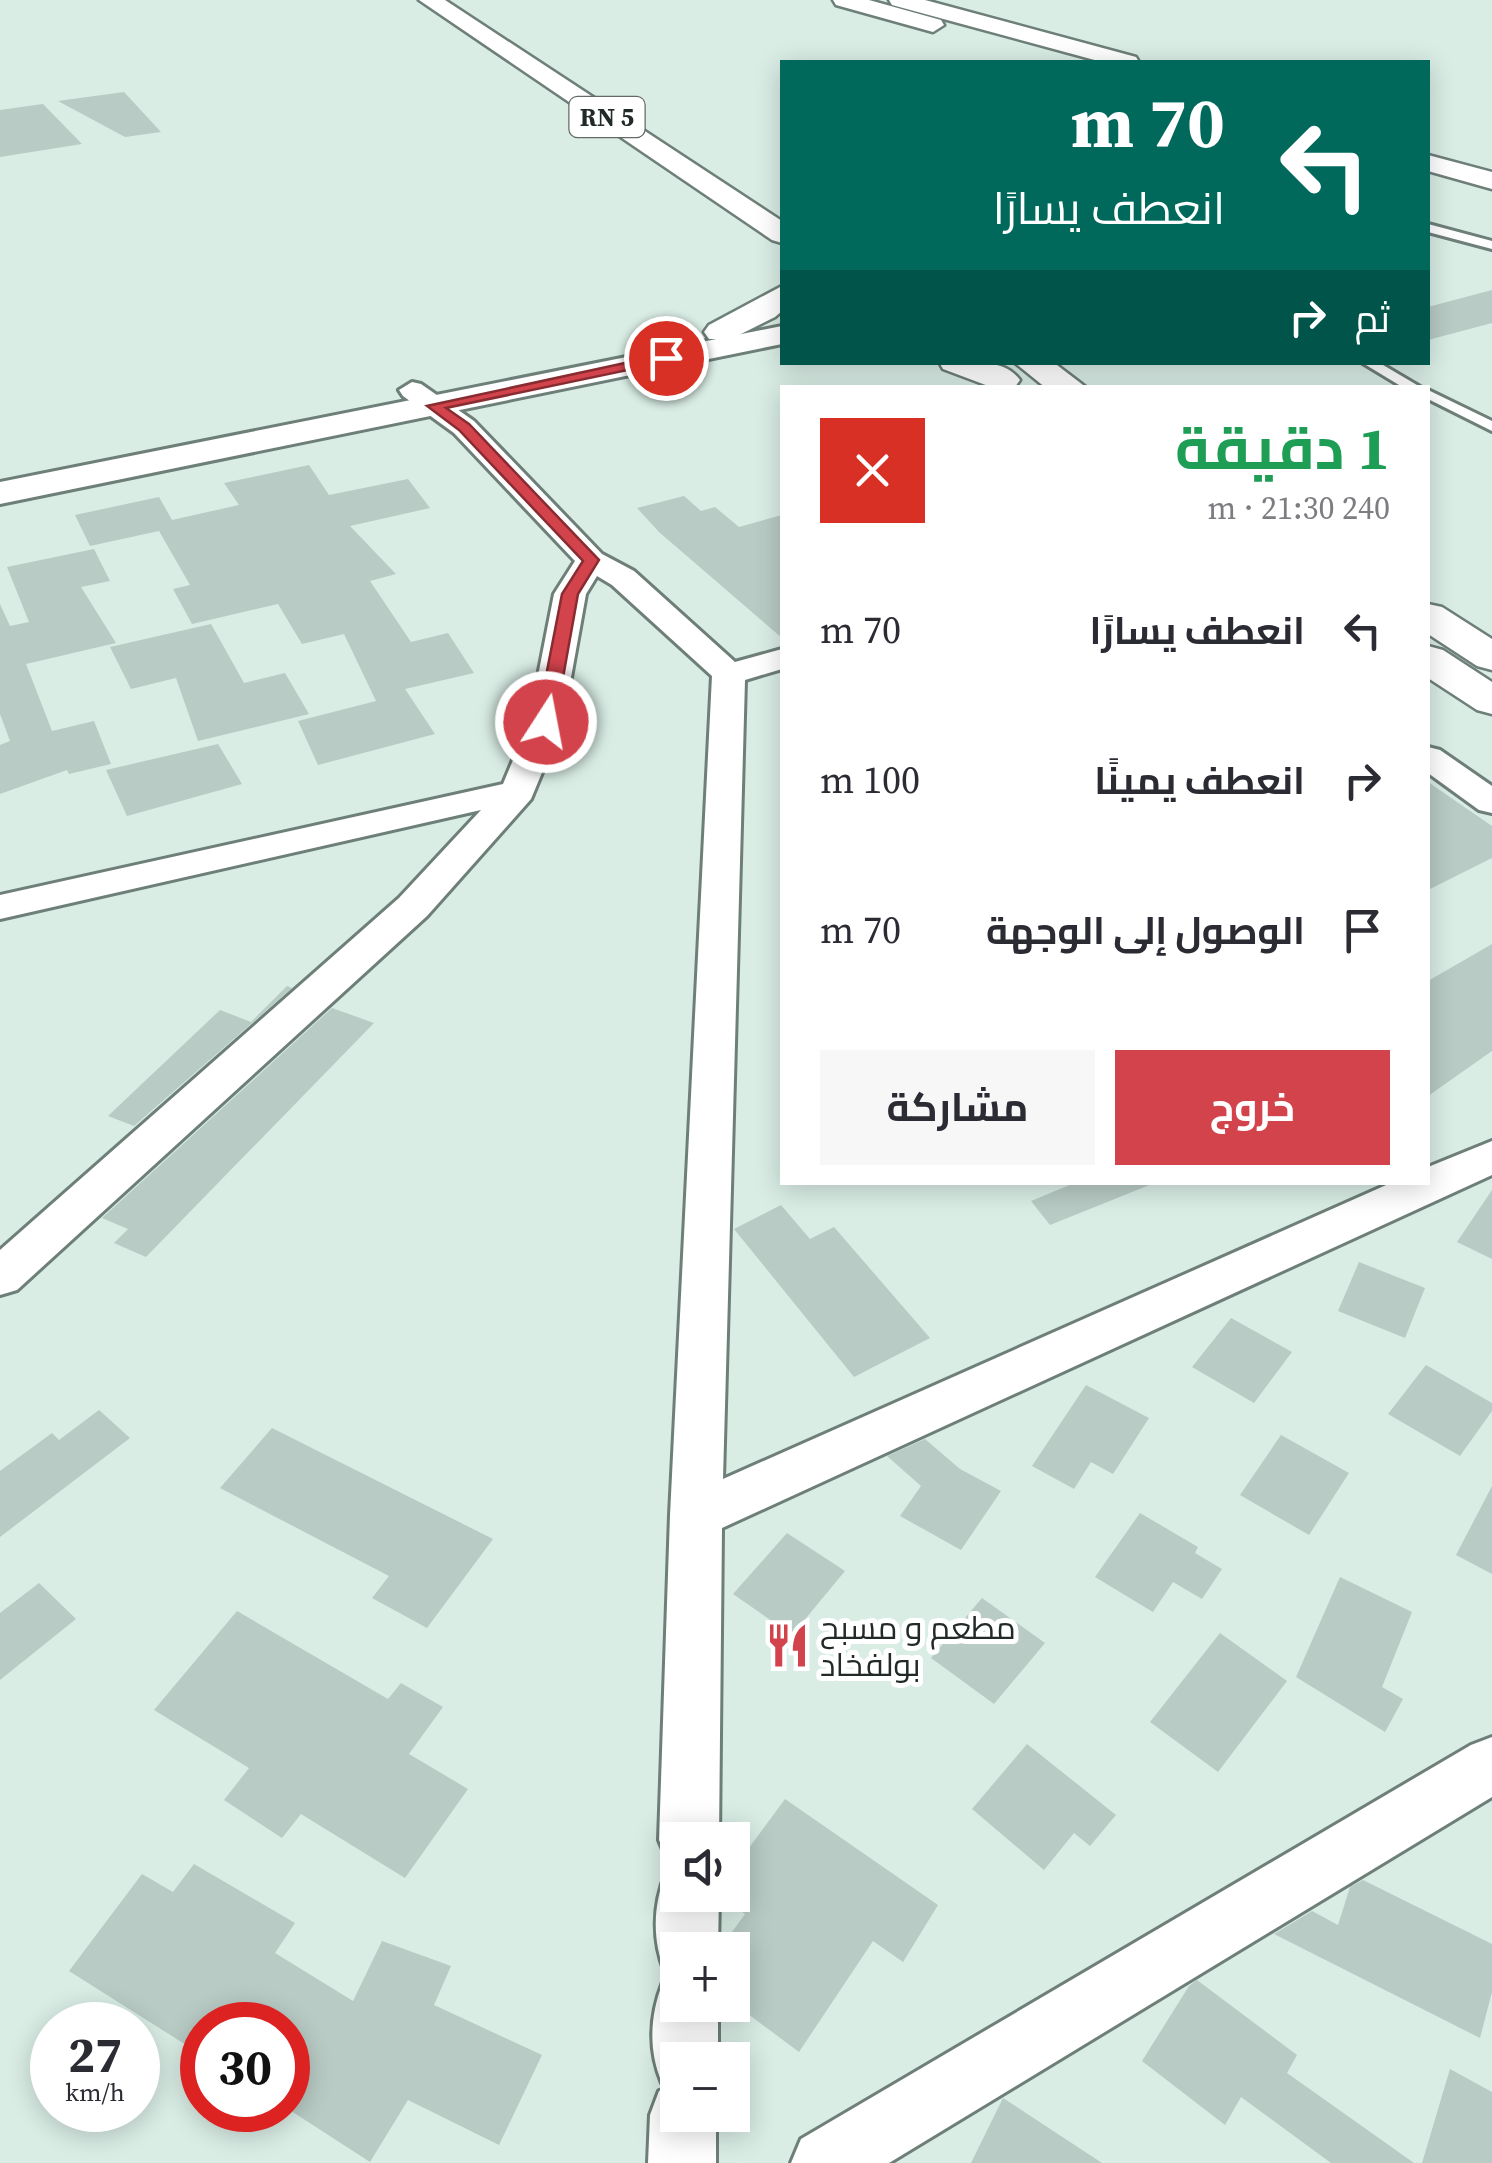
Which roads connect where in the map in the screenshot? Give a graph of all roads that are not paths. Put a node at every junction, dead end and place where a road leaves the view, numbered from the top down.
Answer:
1 (430, 0) edge
2 (448, 0) edge
3 (844, 0) edge
4 (900, 0) edge
5 (1061, 60) edge
6 (1120, 60) edge
7 (1430, 146) edge
8 (714, 158) dead end
9 (1492, 162) edge
10 (1430, 164) edge
11 (1492, 181) edge
12 (1430, 229) edge
13 (778, 236) edge
14 (1492, 245) edge
15 (780, 298) edge
16 (780, 320) edge
17 (720, 332) junction
18 (780, 334) edge
19 (969, 365) edge
20 (1059, 365) edge
21 (1373, 365) edge
22 (1006, 373) edge
23 (1057, 385) edge
24 (1081, 385) edge
25 (1410, 385) edge
26 (1430, 395) edge
27 (423, 398) junction
28 (1492, 427) edge
29 (0, 471) edge
30 (0, 493) edge
31 (591, 560) junction
32 (1430, 617) edge
33 (1492, 657) edge
34 (780, 660) edge
35 (1430, 660) edge
36 (729, 674) junction
37 (1492, 701) edge
38 (1430, 757) edge
39 (518, 790) junction
40 (1492, 802) edge
41 (0, 907) edge
42 (1492, 1157) edge
43 (1430, 1185) edge
44 (1430, 1185) edge
45 (0, 1277) edge
46 (696, 1515) junction
47 (1492, 1765) edge
48 (689, 1822) edge
49 (683, 2132) edge
50 (682, 2163) edge
51 (824, 2163) edge

1 - 13 highway, RN 5
2 - 8 highway, RN 5
3 - 5 highway
4 - 6 highway
7 - 9 highway
10 - 11 highway
12 - 14 lane
15 - 17 highway
16 - 17 street
17 - 27 street
18 - 27 street
19 - 22 highway
20 - 24 highway
21 - 25 lane
22 - 23 highway
26 - 28 lane
27 - 29 street
27 - 30 street
27 - 31 street
31 - 36 street
31 - 39 street
32 - 33 highway
34 - 36 street
35 - 37 highway
36 - 46 street
38 - 40 street
39 - 41 street
39 - 45 street
42 - 43 street
44 - 46 street
46 - 48 street
47 - 51 street
49 - 50 street

